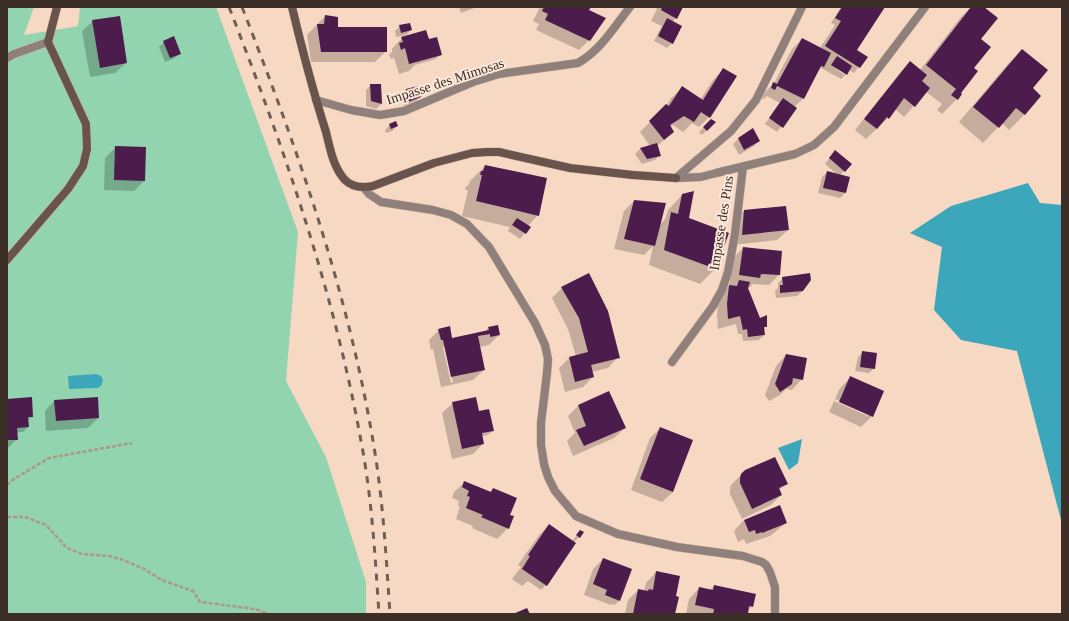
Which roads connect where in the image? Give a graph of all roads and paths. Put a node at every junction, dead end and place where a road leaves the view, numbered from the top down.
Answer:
1 (57, 7) edge
2 (292, 7) edge
3 (630, 7) edge
4 (802, 7) edge
5 (925, 7) edge
6 (48, 42) junction
7 (7, 58) edge
8 (316, 100) junction
9 (743, 167) junction
10 (676, 178) junction
11 (364, 188) junction
12 (7, 260) edge
13 (672, 362) dead end
14 (132, 443) dead end
15 (7, 485) edge
16 (7, 517) edge
17 (269, 614) edge
18 (775, 614) edge

1 - 6 street
2 - 8 street
3 - 8 street, Impasse des Mimosas
4 - 10 street
5 - 9 street
6 - 7 street
6 - 12 street
8 - 11 street
9 - 10 street
9 - 13 street, Impasse des Pins
10 - 11 street
11 - 18 street
14 - 15 path
16 - 17 path

